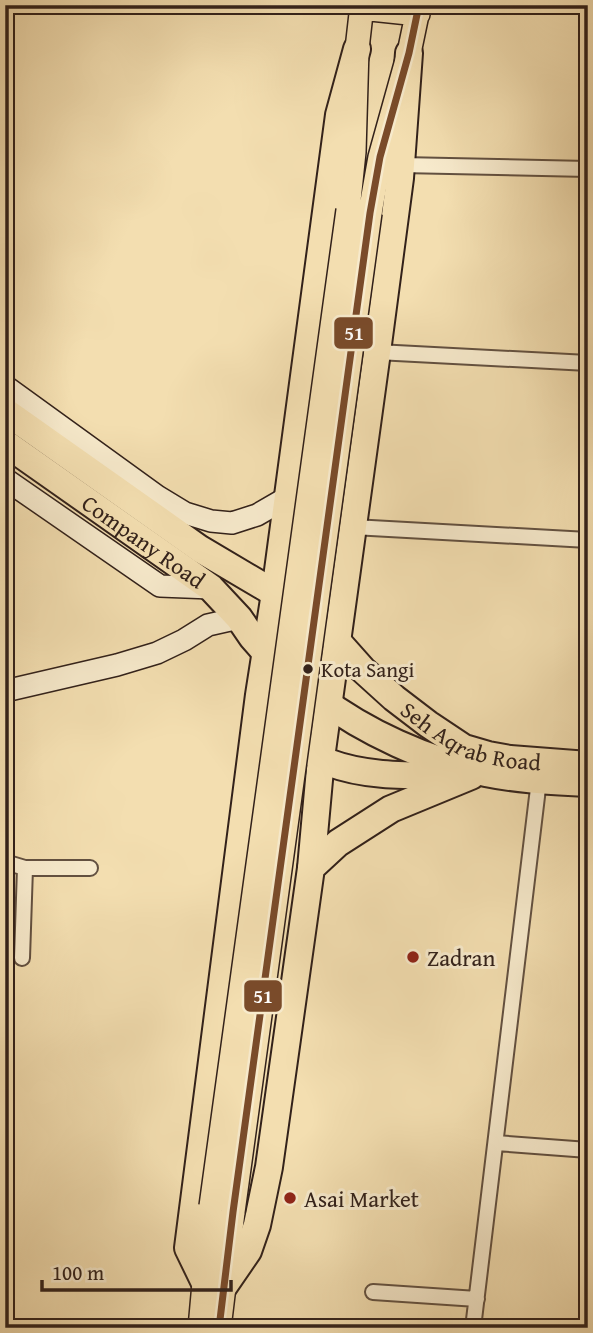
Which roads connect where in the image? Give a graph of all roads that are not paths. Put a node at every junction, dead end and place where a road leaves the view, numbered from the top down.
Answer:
1 (362, 6) edge
2 (418, 10) edge
3 (358, 49) junction
4 (409, 53) junction
5 (401, 165) junction
6 (588, 169) edge
7 (359, 212) junction
8 (377, 352) junction
9 (588, 363) edge
10 (5, 386) edge
11 (5, 411) edge
12 (5, 443) edge
13 (5, 479) edge
14 (288, 497) junction
15 (353, 527) junction
16 (588, 540) edge
17 (211, 588) junction
18 (275, 593) junction
19 (239, 618) junction
20 (337, 641) junction
21 (266, 655) junction
22 (5, 691) edge
23 (258, 702) junction
24 (328, 705) junction
25 (321, 758) junction
26 (588, 765) edge
27 (478, 774) junction
28 (539, 780) junction
29 (588, 783) edge
30 (5, 862) edge
31 (25, 868) junction
32 (90, 868) dead end
33 (311, 868) junction
34 (22, 958) dead end
35 (496, 1143) junction
36 (588, 1150) edge
37 (214, 1285) junction
38 (373, 1292) dead end
39 (477, 1299) junction
40 (200, 1328) edge
41 (219, 1328) edge
42 (473, 1328) edge

1 - 2 main road
1 - 3 main road
2 - 4 main road
3 - 7 main road
3 - 14 highway
4 - 5 highway
4 - 7 main road
5 - 6 street
5 - 8 highway
7 - 37 main road, bridge
8 - 9 street
8 - 15 highway
10 - 14 street
11 - 18 highway, Company Road
12 - 17 highway, Company Road
13 - 17 street
14 - 18 highway
15 - 16 street
15 - 20 highway
17 - 19 highway, Company Road
18 - 20 highway, Seh Aqrab Road
18 - 21 highway
19 - 21 highway, Company Road
19 - 22 street
20 - 24 highway
20 - 26 highway, Seh Aqrab Road
21 - 23 highway
21 - 24 highway, Seh Aqrab Road
23 - 25 highway
23 - 37 highway
24 - 25 highway
24 - 27 highway, Seh Aqrab Road
25 - 27 highway
25 - 33 highway
27 - 28 highway, Seh Aqrab Road
27 - 33 highway
28 - 29 highway, Seh Aqrab Road
28 - 35 street
30 - 31 street
31 - 32 street
31 - 34 street
33 - 37 highway
35 - 36 street
35 - 39 street
37 - 40 main road
37 - 41 main road
38 - 39 street
39 - 42 street

